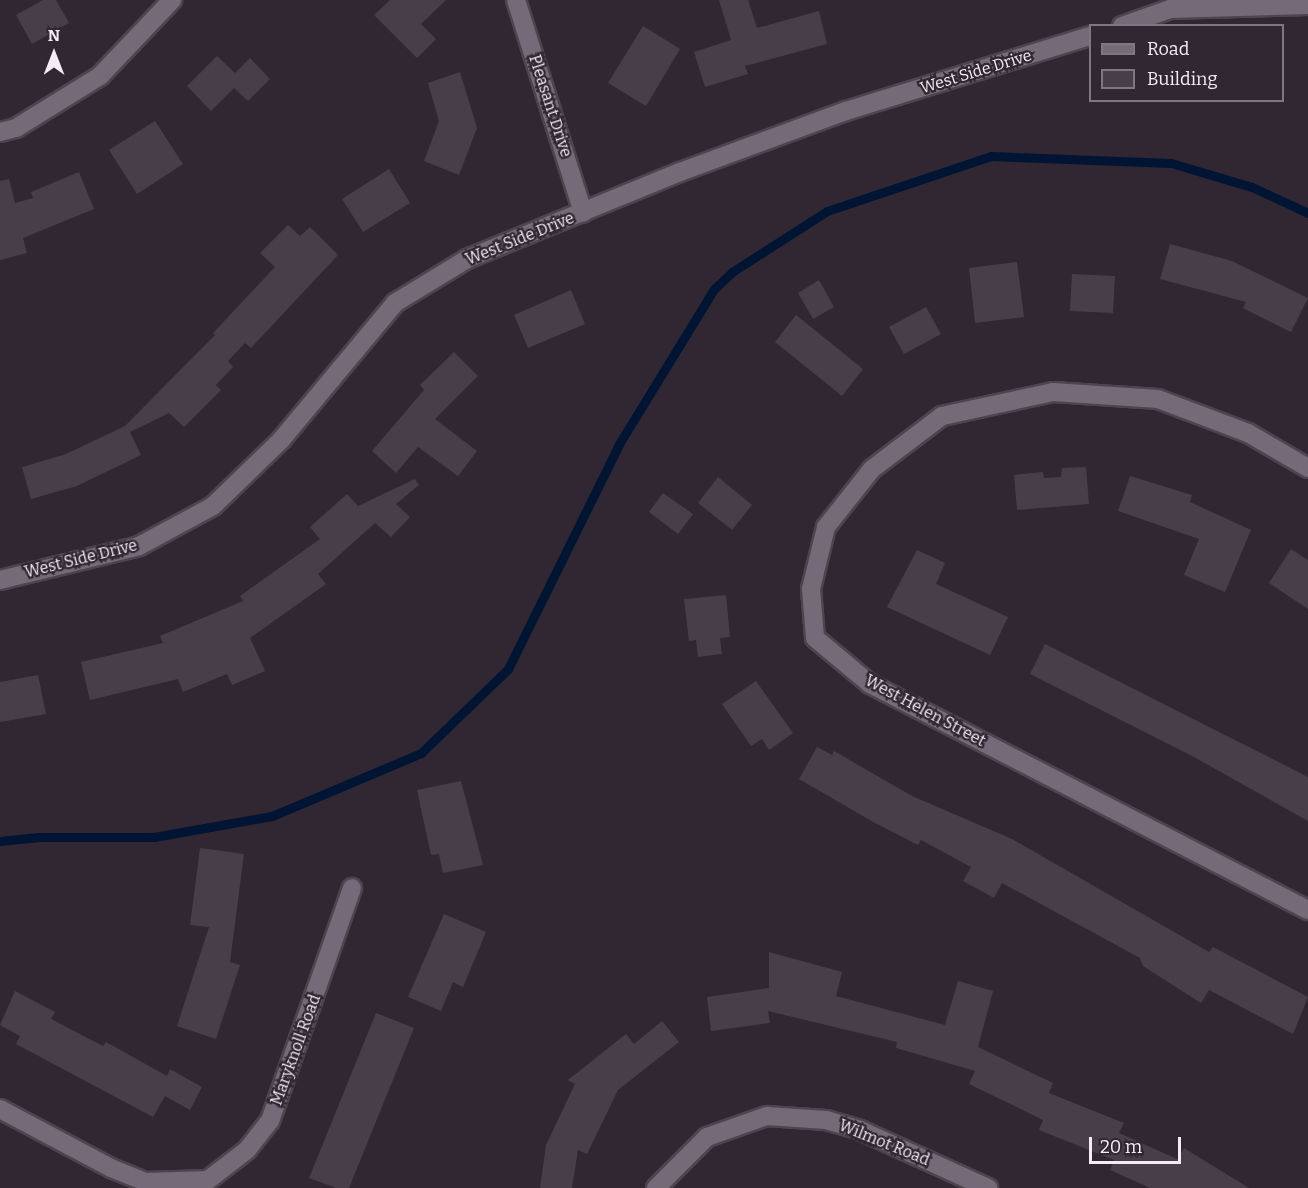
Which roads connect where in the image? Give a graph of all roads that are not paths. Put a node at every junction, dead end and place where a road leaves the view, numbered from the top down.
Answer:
1 (172, 0) edge
2 (516, 0) edge
3 (1172, 5) edge
4 (1308, 5) edge
5 (1127, 24) edge
6 (1089, 36) edge
7 (0, 132) edge
8 (583, 213) junction
9 (1308, 468) edge
10 (0, 580) edge
11 (352, 888) dead end
12 (1308, 910) edge
13 (0, 1109) edge
14 (976, 1185) edge
15 (656, 1188) edge

1 - 7 street
2 - 8 street, Pleasant Drive
3 - 4 street
3 - 5 street
6 - 8 street, West Side Drive
8 - 10 street, West Side Drive
9 - 12 street, West Helen Street
11 - 13 street, Maryknoll Road
14 - 15 street, Wilmot Road

